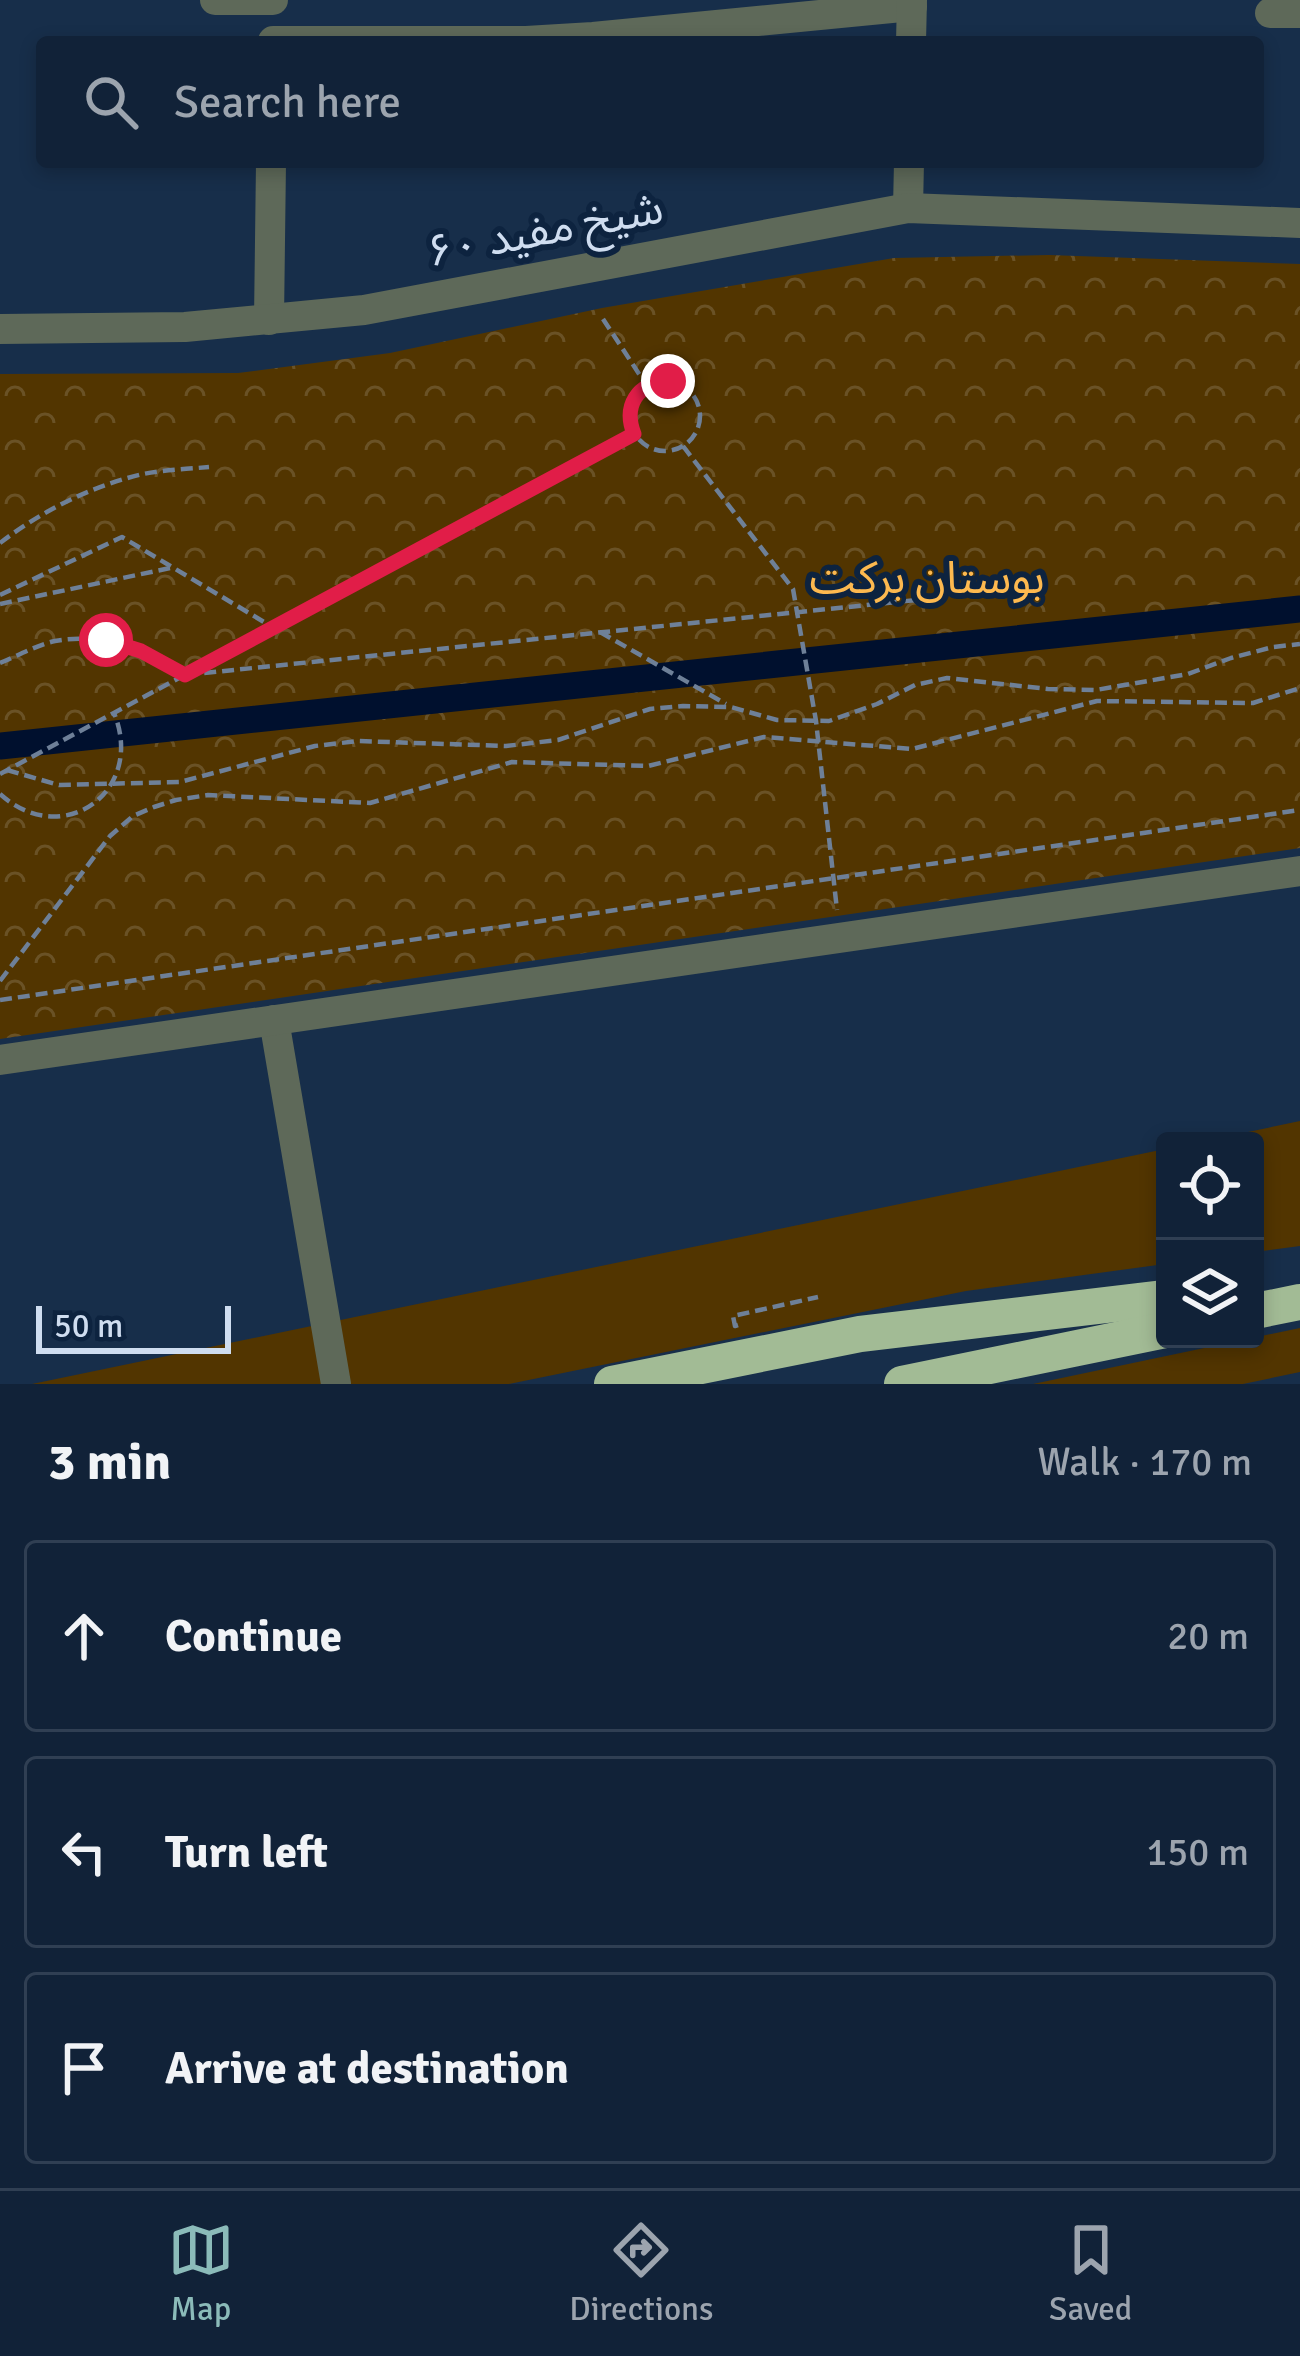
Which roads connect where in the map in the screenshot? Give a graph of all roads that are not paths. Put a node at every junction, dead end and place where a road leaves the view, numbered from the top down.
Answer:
1 (215, 0) edge
2 (273, 0) edge
3 (912, 3) edge
4 (273, 36) edge
5 (611, 36) edge
6 (911, 36) edge
7 (271, 168) edge
8 (909, 168) edge
9 (908, 208) junction
10 (1300, 223) edge
11 (269, 320) junction
12 (0, 329) edge
13 (1300, 871) edge
14 (274, 1020) junction
15 (0, 1060) edge
16 (1300, 1282) edge
17 (1264, 1287) edge
18 (1156, 1299) edge
19 (1300, 1302) edge
20 (1264, 1309) edge
21 (1156, 1332) edge
22 (336, 1384) edge
23 (612, 1384) edge
24 (902, 1384) edge

1 - 2 street
2 - 4 street
3 - 5 street
3 - 6 street
7 - 11 street
8 - 9 street
9 - 10 street, شیخ مفید ۶۰
9 - 11 street, شیخ مفید ۶۰
11 - 12 street, شیخ مفید ۶۰
13 - 14 street
14 - 15 street
14 - 22 street
16 - 17 highway
18 - 23 highway
19 - 20 highway
21 - 24 highway

